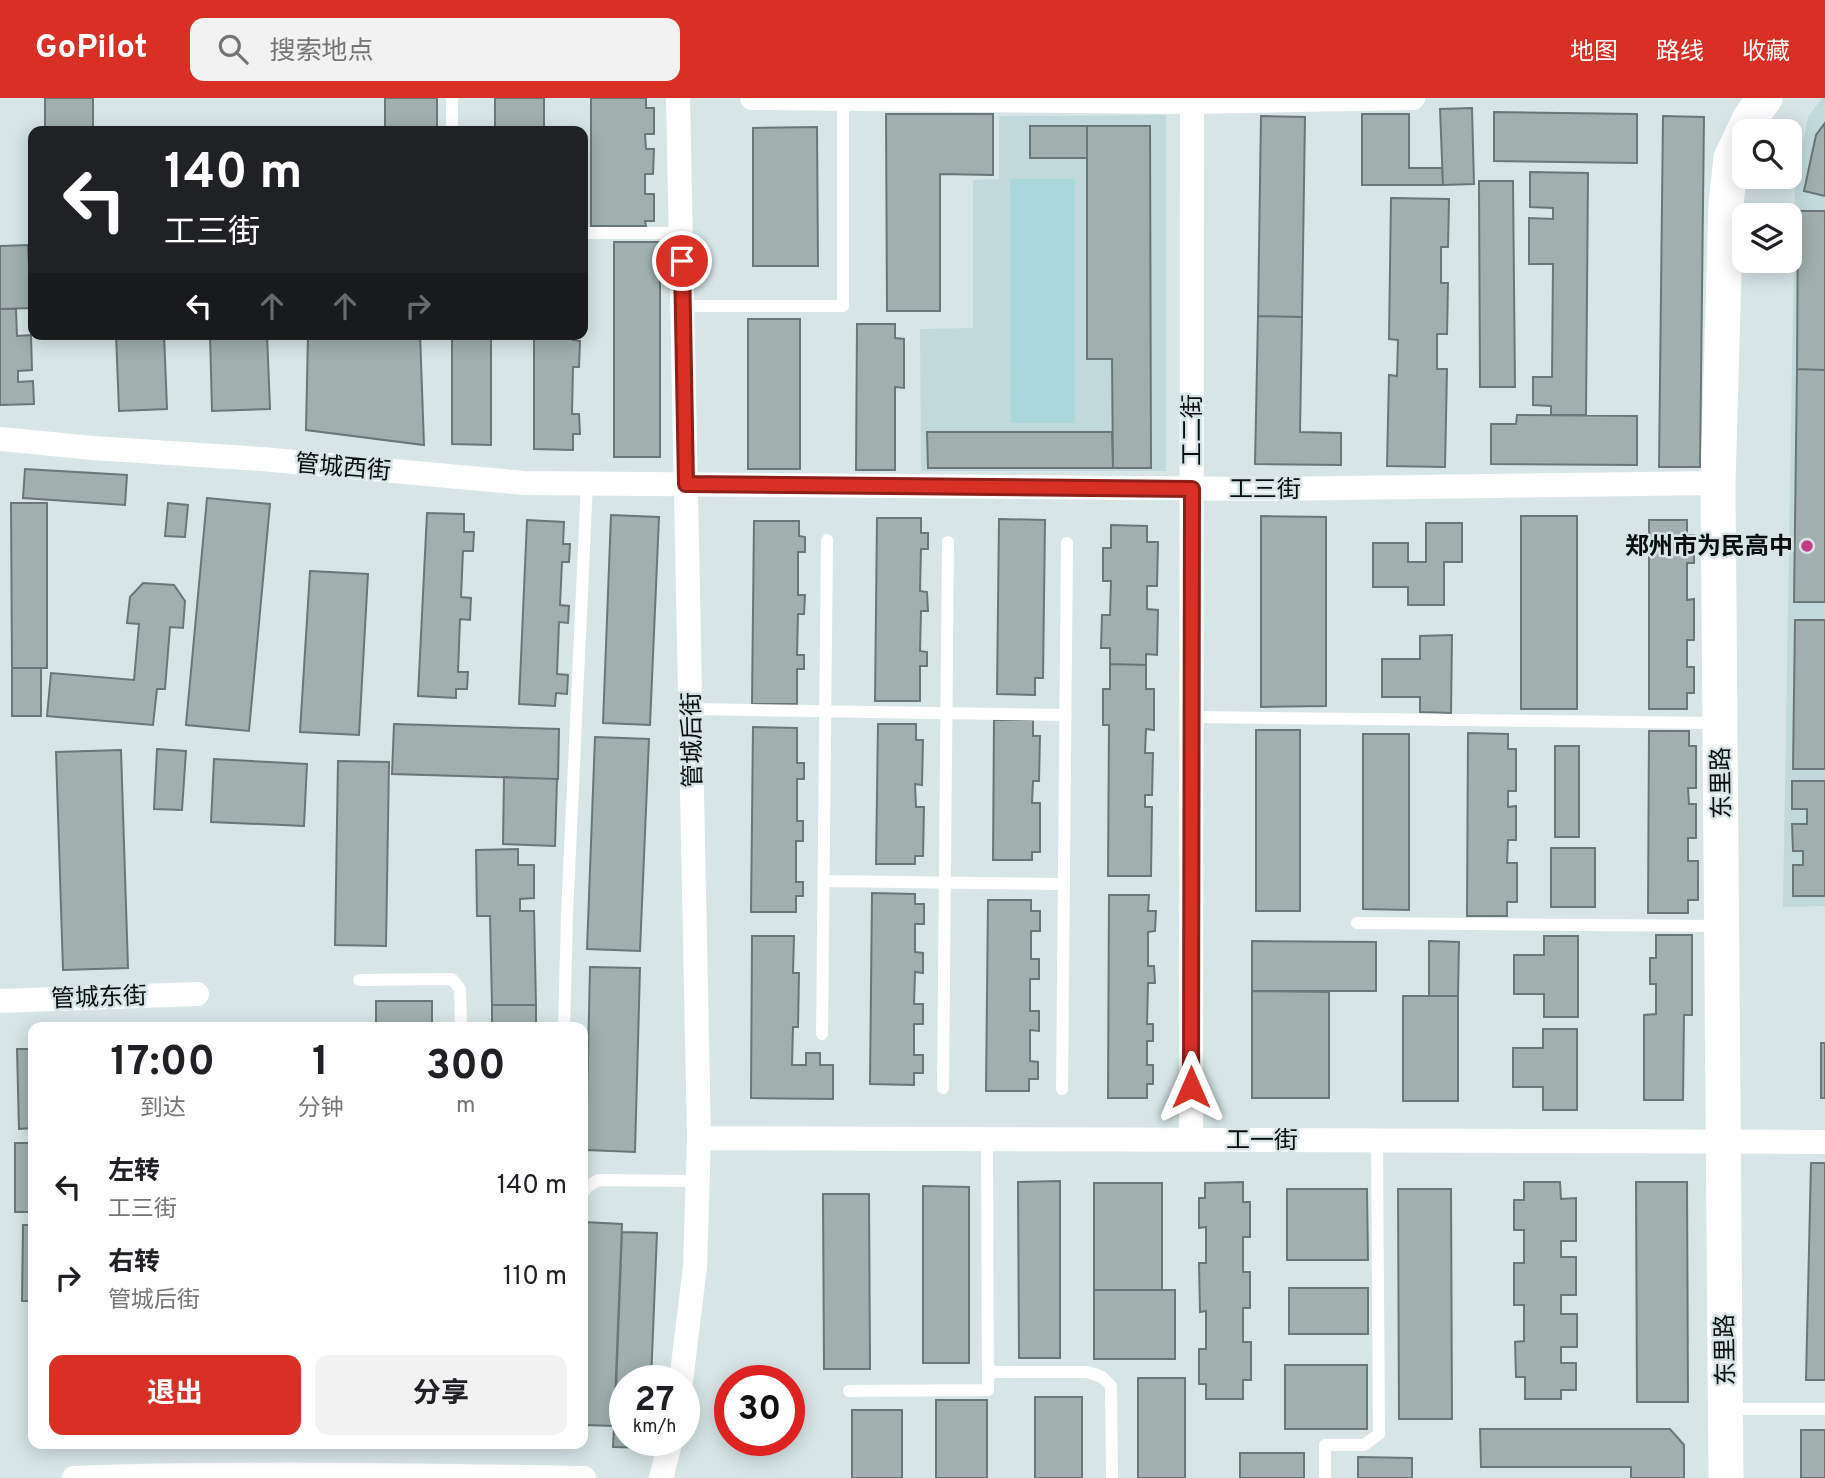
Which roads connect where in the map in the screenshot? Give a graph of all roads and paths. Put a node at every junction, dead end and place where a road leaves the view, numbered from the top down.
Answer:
1 (452, 98) edge
2 (678, 98) edge
3 (752, 98) edge
4 (1413, 98) edge
5 (843, 99) edge
6 (1757, 99) edge
7 (1192, 100) edge
8 (452, 126) edge
9 (588, 233) edge
10 (681, 233) junction
11 (696, 306) dead end
12 (0, 439) edge
13 (587, 483) junction
14 (1718, 483) junction
15 (686, 484) junction
16 (1192, 489) junction
17 (827, 540) dead end
18 (948, 542) dead end
19 (1067, 543) dead end
20 (691, 709) junction
21 (826, 711) junction
22 (947, 713) junction
23 (1066, 715) junction
24 (1192, 717) junction
25 (1720, 723) junction
26 (824, 881) junction
27 (945, 882) junction
28 (1064, 884) junction
29 (1357, 923) dead end
30 (1722, 926) junction
31 (359, 980) dead end
32 (197, 994) dead end
33 (0, 1001) edge
34 (461, 1022) edge
35 (564, 1022) edge
36 (822, 1034) dead end
37 (943, 1088) dead end
38 (1062, 1089) dead end
39 (699, 1138) junction
40 (987, 1139) junction
41 (1191, 1140) junction
42 (1377, 1140) junction
43 (1724, 1141) junction
44 (1825, 1142) edge
45 (698, 1181) junction
46 (588, 1186) edge
47 (683, 1365) edge
48 (988, 1372) junction
49 (849, 1391) dead end
50 (1726, 1409) junction
51 (1825, 1409) edge
52 (666, 1456) edge
53 (351, 1476) edge
54 (74, 1478) edge
55 (584, 1478) edge
56 (660, 1478) edge
57 (1112, 1478) edge
58 (1325, 1478) edge
59 (1727, 1478) edge

1 - 8 lane
2 - 10 street, 管城后街
3 - 5 street
4 - 7 street
5 - 7 street
5 - 11 lane
6 - 14 street, 东里路
7 - 16 street, 工二街
9 - 10 lane
10 - 15 street, 管城后街
12 - 13 street, 管城西街
13 - 15 street, 管城西街
13 - 35 lane
14 - 16 street, 工三街
14 - 25 street, 东里路
15 - 16 street, 工三街
15 - 20 street, 管城后街
16 - 24 street, 工二街
17 - 21 lane
18 - 22 lane
19 - 23 lane
20 - 21 lane
20 - 39 street, 管城后街
21 - 22 lane
21 - 26 lane
22 - 23 lane
22 - 27 lane
23 - 28 lane
24 - 25 lane
24 - 41 street, 工二街
25 - 30 street, 东里路
26 - 27 lane
26 - 36 lane
27 - 28 lane
27 - 37 lane
28 - 38 lane
29 - 30 lane
30 - 43 street, 东里路
31 - 34 lane
32 - 33 street, 管城东街
39 - 40 street, 工一街
39 - 45 street, 管城后街
40 - 41 street, 工一街
40 - 48 lane
41 - 42 street, 工一街
42 - 43 street, 工一街
42 - 58 lane
43 - 44 street, 工一街
43 - 50 street, 东里路
45 - 46 lane
45 - 47 street, 管城后街
48 - 49 lane
48 - 57 lane
50 - 51 lane
50 - 59 street, 东里路
52 - 56 street
53 - 54 street
53 - 55 street

